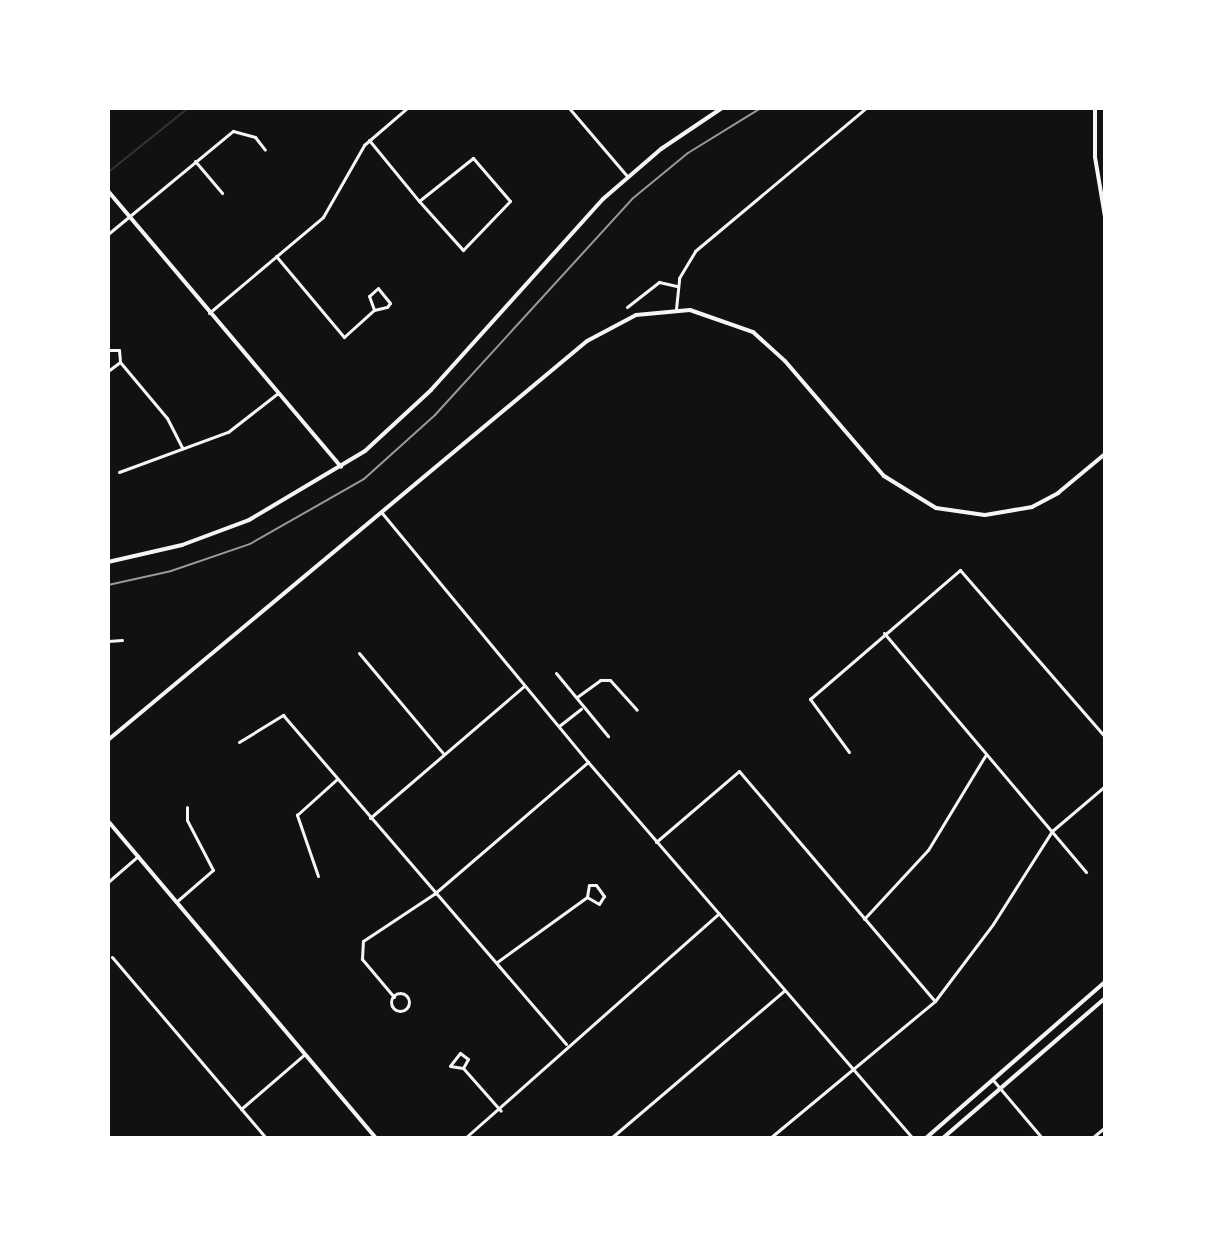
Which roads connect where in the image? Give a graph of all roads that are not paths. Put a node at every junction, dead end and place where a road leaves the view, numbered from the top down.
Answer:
1 (407, 108) edge
2 (569, 108) edge
3 (722, 108) edge
4 (866, 108) edge
5 (1095, 108) edge
6 (369, 140) junction
7 (265, 150) dead end
8 (195, 161) junction
9 (627, 176) junction
10 (108, 191) edge
11 (222, 193) dead end
12 (419, 201) junction
13 (129, 217) junction
14 (1105, 217) edge
15 (108, 234) edge
16 (276, 256) junction
17 (677, 286) junction
18 (627, 307) dead end
19 (676, 309) junction
20 (374, 310) junction
21 (209, 313) junction
22 (108, 350) edge
23 (120, 362) junction
24 (108, 371) edge
25 (278, 393) junction
26 (182, 449) junction
27 (1105, 454) edge
28 (341, 467) junction
29 (119, 472) dead end
30 (382, 513) junction
31 (108, 562) edge
32 (884, 633) junction
33 (122, 640) dead end
34 (108, 641) edge
35 (359, 653) dead end
36 (556, 673) dead end
37 (524, 686) junction
38 (577, 697) junction
39 (581, 709) junction
40 (637, 710) dead end
41 (559, 726) junction
42 (608, 736) dead end
43 (1105, 737) edge
44 (108, 740) edge
45 (239, 742) dead end
46 (849, 752) dead end
47 (443, 753) junction
48 (986, 754) junction
49 (588, 762) junction
50 (337, 779) junction
51 (1105, 786) edge
52 (187, 807) dead end
53 (370, 818) junction
54 (108, 821) edge
55 (1052, 831) junction
56 (656, 842) junction
57 (138, 856) junction
58 (1086, 872) dead end
59 (318, 876) dead end
60 (108, 882) edge
61 (434, 894) junction
62 (587, 897) junction
63 (176, 902) junction
64 (719, 913) junction
65 (864, 919) junction
66 (112, 957) dead end
67 (497, 962) junction
68 (1105, 982) edge
69 (784, 991) junction
70 (394, 997) junction
71 (1105, 998) edge
72 (935, 1001) junction
73 (566, 1044) junction
74 (305, 1054) junction
75 (463, 1068) junction
76 (852, 1069) junction
77 (993, 1080) junction
78 (1000, 1089) junction
79 (241, 1109) junction
80 (501, 1111) junction
81 (1105, 1127) edge
82 (266, 1138) edge
83 (376, 1138) edge
84 (465, 1138) edge
85 (611, 1138) edge
86 (770, 1138) edge
87 (913, 1138) edge
88 (926, 1138) edge
89 (943, 1138) edge
90 (1042, 1138) edge
91 (1092, 1138) edge

1 - 6 street
2 - 9 street
3 - 9 street
4 - 17 street
5 - 14 street
6 - 12 street
6 - 16 street
7 - 8 street
8 - 11 street
8 - 13 street
9 - 28 street
10 - 13 street
12 - 12 street
13 - 15 street
13 - 21 street
16 - 20 street
16 - 21 street
17 - 18 street
17 - 19 street
19 - 27 street
19 - 30 street
20 - 20 street
21 - 25 street
22 - 23 street
23 - 24 street
23 - 26 street
25 - 26 street
25 - 28 street
26 - 29 street
28 - 31 street
30 - 37 street
30 - 44 street
32 - 43 street
32 - 46 street
32 - 48 street
33 - 34 street
35 - 47 street
36 - 38 street
37 - 41 street
37 - 47 street
38 - 39 street
38 - 40 street
39 - 41 street
39 - 42 street
41 - 49 street
45 - 50 street
47 - 53 street
48 - 55 street
48 - 65 street
49 - 56 street
49 - 61 street
50 - 53 street
50 - 59 street
51 - 55 street
52 - 63 street
53 - 61 street
54 - 57 street
55 - 58 street
55 - 72 street
56 - 64 street
56 - 65 street
57 - 60 street
57 - 63 street
61 - 67 street
61 - 70 street
62 - 62 street
62 - 67 street
63 - 74 street
64 - 69 street
64 - 73 street
65 - 72 street
66 - 79 street
67 - 73 street
68 - 77 street
69 - 76 street
69 - 85 street
70 - 70 street
71 - 78 street
72 - 76 street
73 - 80 street
74 - 79 street
74 - 83 street
75 - 75 street
75 - 80 street
76 - 86 street
76 - 87 street
77 - 78 street
77 - 88 street
78 - 89 street
78 - 90 street
79 - 82 street
80 - 84 street
81 - 91 street

